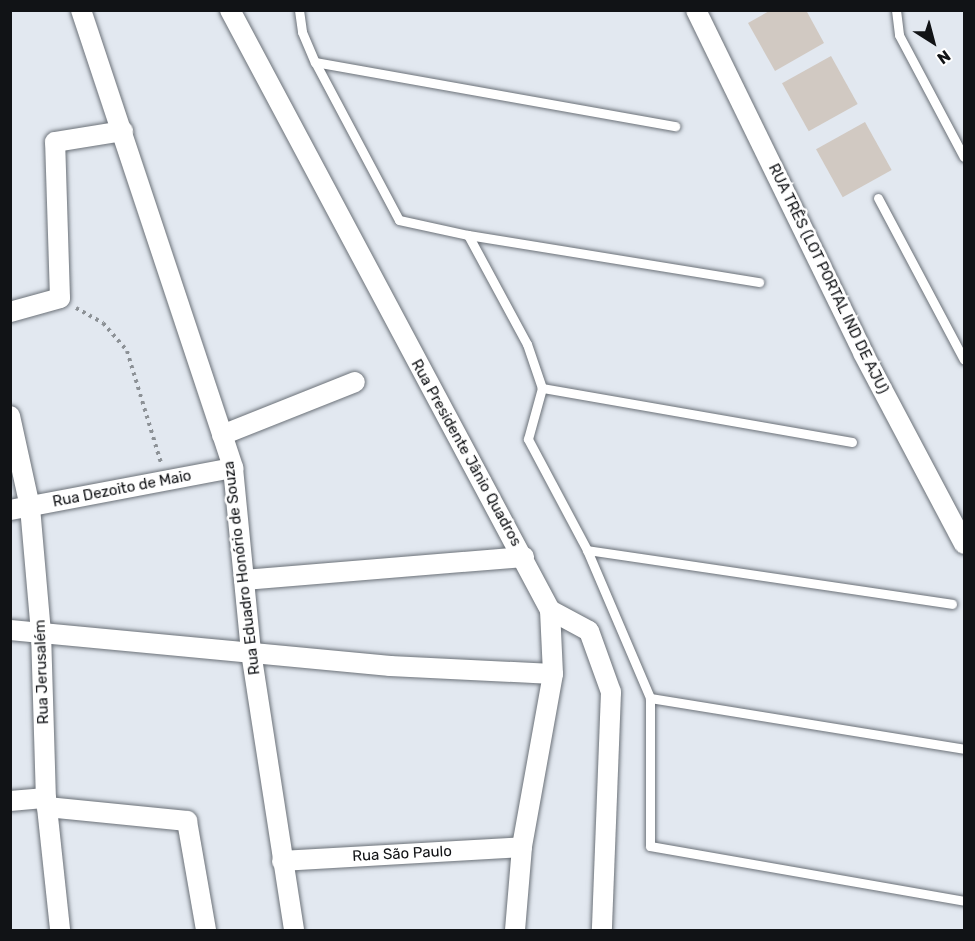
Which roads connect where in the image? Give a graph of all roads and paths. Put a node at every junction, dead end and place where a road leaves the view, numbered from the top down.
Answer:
1 (81, 10) edge
2 (230, 10) edge
3 (299, 10) edge
4 (696, 10) edge
5 (896, 10) edge
6 (315, 62) junction
7 (675, 126) dead end
8 (123, 131) junction
9 (964, 157) edge
10 (878, 198) dead end
11 (468, 235) junction
12 (759, 282) dead end
13 (60, 298) junction
14 (10, 312) edge
15 (964, 360) edge
16 (355, 382) dead end
17 (542, 388) junction
18 (10, 416) edge
19 (222, 435) junction
20 (852, 442) dead end
21 (233, 468) junction
22 (166, 479) junction
23 (20, 508) edge
24 (964, 544) edge
25 (587, 550) junction
26 (524, 557) junction
27 (244, 580) junction
28 (952, 604) dead end
29 (550, 610) junction
30 (10, 630) edge
31 (41, 632) junction
32 (251, 652) junction
33 (553, 674) junction
34 (650, 698) junction
35 (964, 749) edge
36 (10, 801) edge
37 (47, 802) junction
38 (522, 847) junction
39 (282, 861) junction
40 (964, 901) edge
41 (60, 930) edge
42 (206, 930) edge
43 (294, 930) edge
44 (515, 930) edge
45 (602, 930) edge

1 - 8 street, Rua Eduadro Honório de Souza
2 - 26 street, Rua Presidente Jânio Quadros
3 - 6 lane
4 - 24 street, RUA TRÊS (LOT PORTAL IND DE AJU)
5 - 9 lane
6 - 7 lane
6 - 11 lane
8 - 13 street
8 - 19 street, Rua Eduadro Honório de Souza
10 - 15 lane
11 - 12 lane
11 - 17 lane
13 - 14 street
13 - 22 path
16 - 19 street
17 - 20 lane
17 - 25 lane
18 - 23 street, Rua Jerusalém
19 - 21 street, Rua Eduadro Honório de Souza
21 - 22 street, Rua Dezoito de Maio
21 - 27 street, Rua Eduadro Honório de Souza
22 - 23 street, Rua Dezoito de Maio
23 - 31 street, Rua Jerusalém
25 - 28 lane
25 - 34 lane
26 - 27 street
26 - 29 street, Rua Presidente Jânio Quadros
27 - 32 street, Rua Eduadro Honório de Souza
29 - 33 street, Rua Presidente Jânio Quadros
29 - 45 street
30 - 31 street
31 - 32 street
31 - 37 street, Rua Jerusalém
32 - 33 street
32 - 39 street, Rua Eduadro Honório de Souza
33 - 38 street, Rua Presidente Jânio Quadros
34 - 35 lane
34 - 40 lane
36 - 37 street
37 - 41 street, Rua Jerusalém
37 - 42 street
38 - 39 street, Rua São Paulo
38 - 44 street, Rua Presidente Jânio Quadros
39 - 43 street, Rua Eduadro Honório de Souza

